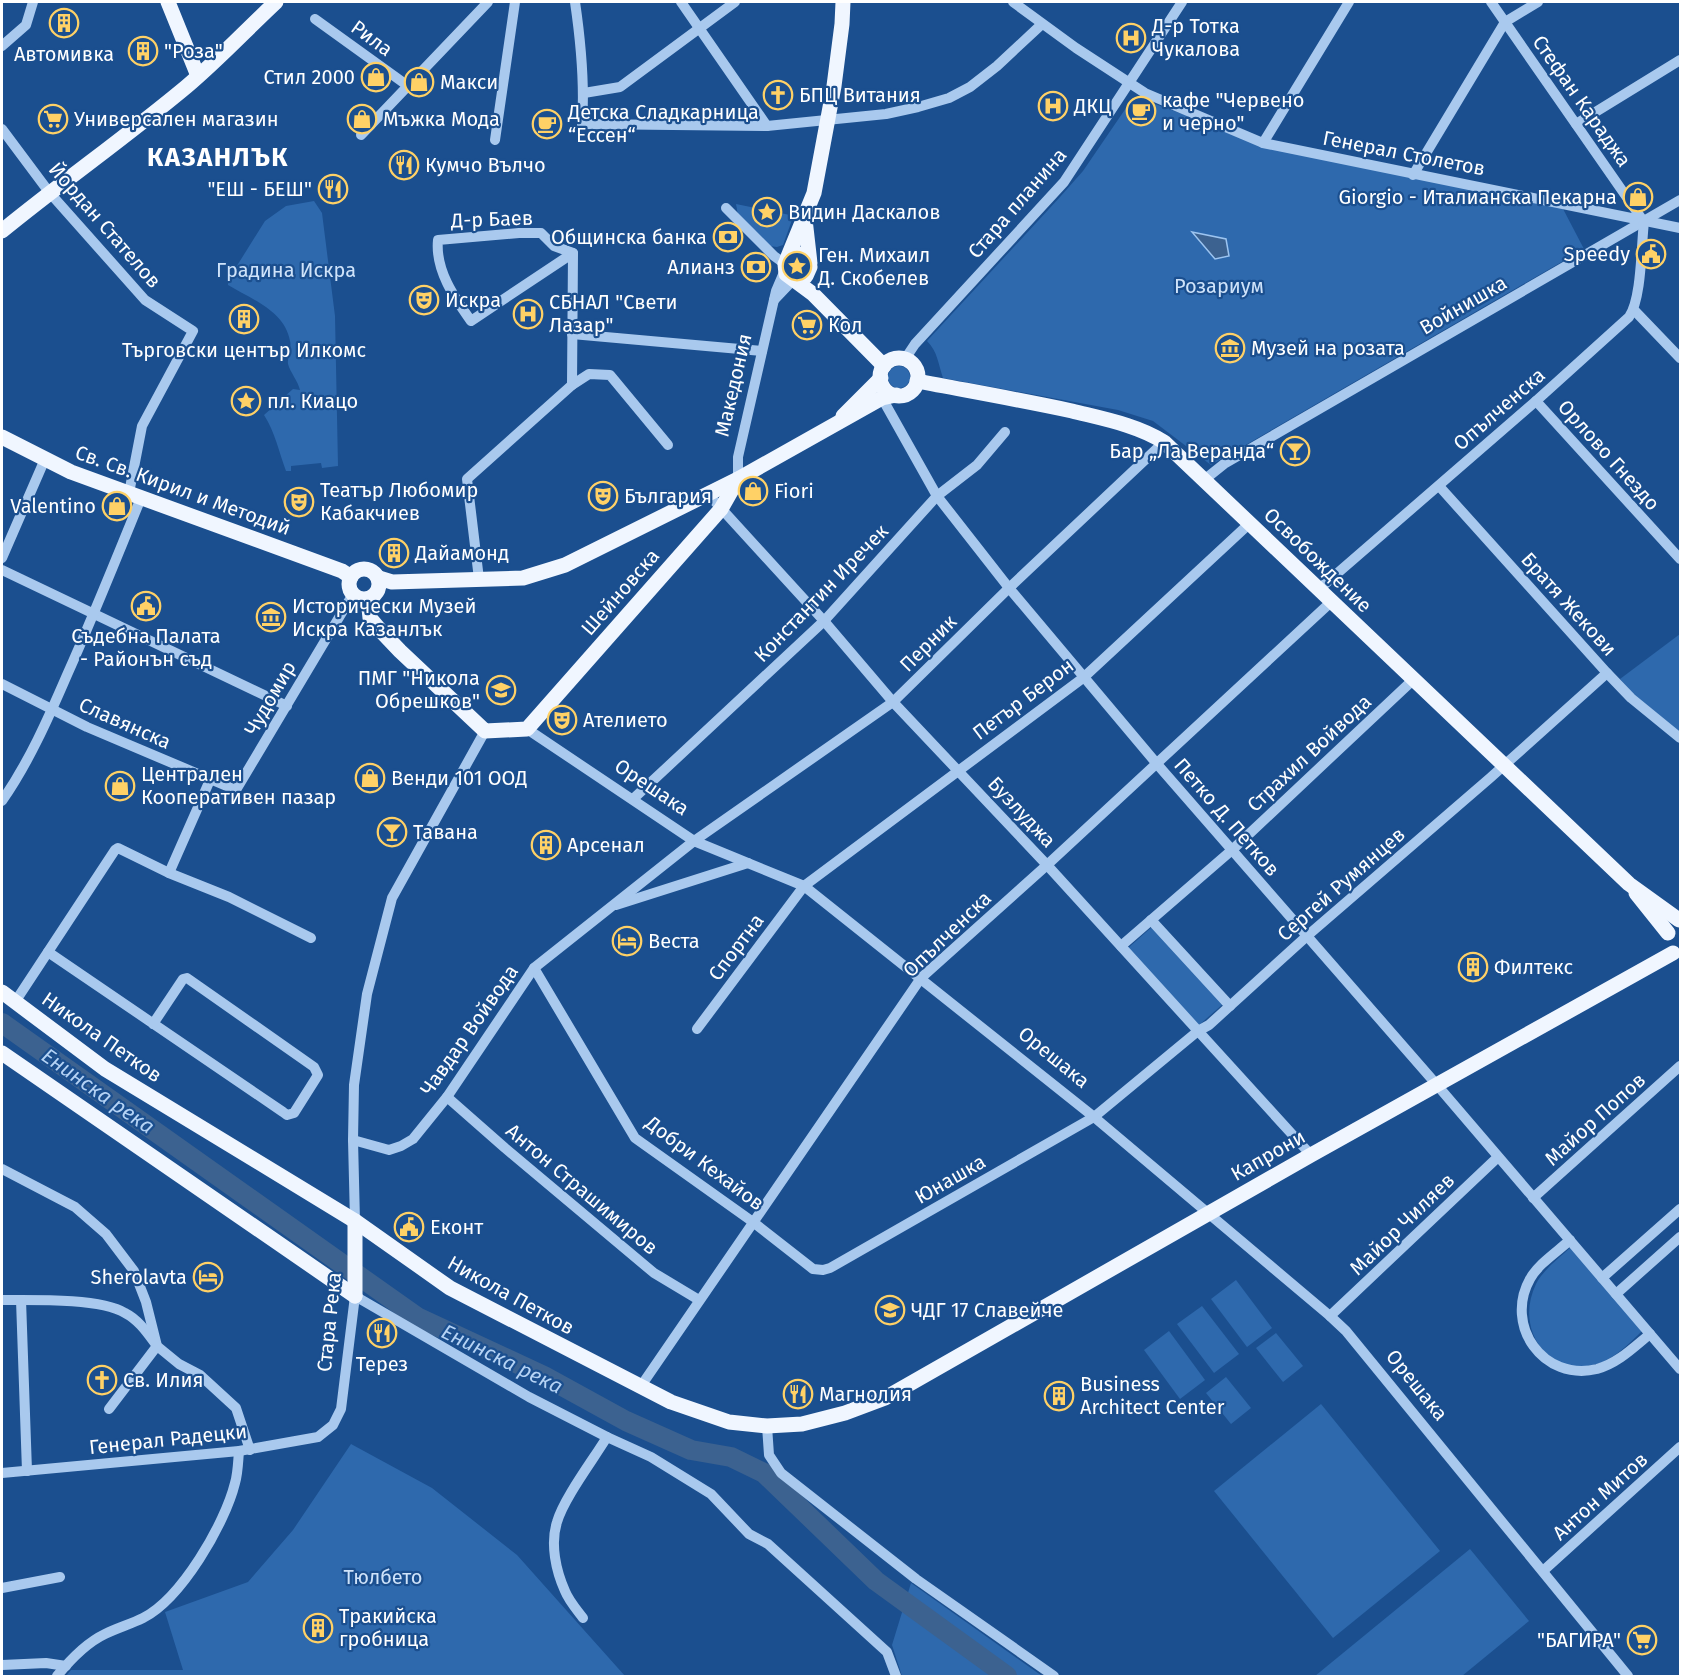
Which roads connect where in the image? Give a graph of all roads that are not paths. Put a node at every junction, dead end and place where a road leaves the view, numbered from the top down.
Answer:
1 (33, 2) edge
2 (168, 2) edge
3 (276, 2) edge
4 (488, 2) edge
5 (515, 2) edge
6 (574, 2) edge
7 (681, 2) edge
8 (735, 2) edge
9 (843, 2) edge
10 (1013, 2) edge
11 (1182, 2) edge
12 (1349, 2) edge
13 (1491, 2) edge
14 (1538, 2) edge
15 (315, 19) dead end
16 (1505, 22) junction
17 (1042, 24) junction
18 (700, 28) junction
19 (2, 46) edge
20 (1680, 60) edge
21 (198, 76) junction
22 (1130, 83) junction
23 (408, 86) junction
24 (584, 93) junction
25 (827, 120) junction
26 (1576, 124) junction
27 (767, 126) junction
28 (2, 129) edge
29 (361, 135) dead end
30 (495, 140) dead end
31 (1263, 143) junction
32 (1413, 175) junction
33 (50, 192) junction
34 (1680, 200) edge
35 (726, 208) dead end
36 (805, 219) junction
37 (1644, 222) junction
38 (1680, 228) edge
39 (2, 231) edge
40 (573, 253) junction
41 (795, 269) junction
42 (1634, 310) junction
43 (572, 334) junction
44 (762, 351) junction
45 (1680, 358) edge
46 (905, 359) junction
47 (882, 372) junction
48 (917, 381) junction
49 (572, 385) junction
50 (889, 397) junction
51 (1536, 402) junction
52 (833, 427) junction
53 (1005, 432) dead end
54 (2, 437) edge
55 (1164, 442) junction
56 (668, 445) dead end
57 (45, 459) junction
58 (738, 479) junction
59 (1204, 480) junction
60 (1439, 486) junction
61 (708, 494) junction
62 (135, 495) junction
63 (937, 496) junction
64 (721, 509) junction
65 (1250, 523) junction
66 (2, 558) edge
67 (1680, 559) edge
68 (2, 570) edge
69 (351, 577) junction
70 (379, 578) junction
71 (479, 579) junction
72 (1009, 588) junction
73 (1318, 590) junction
74 (361, 597) junction
75 (1331, 602) junction
76 (94, 615) junction
77 (824, 621) junction
78 (1607, 673) junction
79 (1083, 678) junction
80 (1414, 680) junction
81 (2, 684) edge
82 (893, 702) junction
83 (287, 706) junction
84 (52, 710) junction
85 (527, 729) junction
86 (485, 731) junction
87 (1680, 738) edge
88 (1156, 764) junction
89 (1504, 766) junction
90 (958, 770) junction
91 (210, 780) junction
92 (236, 790) joint
93 (633, 800) junction
94 (2, 801) edge
95 (694, 841) junction
96 (1232, 850) junction
97 (748, 863) junction
98 (1047, 865) junction
99 (169, 873) junction
100 (1629, 884) junction
101 (804, 886) junction
102 (610, 907) junction
103 (1151, 920) junction
104 (1679, 920) edge
105 (1668, 933) junction
106 (1307, 936) junction
107 (311, 938) dead end
108 (1120, 946) junction
109 (48, 952) junction
110 (1677, 955) edge
111 (534, 968) junction
112 (921, 978) junction
113 (2, 992) edge
114 (15, 1002) junction
115 (1230, 1006) junction
116 (153, 1024) junction
117 (697, 1029) dead end
118 (1198, 1031) junction
119 (2, 1053) edge
120 (1680, 1066) edge
121 (1437, 1085) junction
122 (447, 1097) junction
123 (1094, 1117) junction
124 (353, 1140) junction
125 (1311, 1155) junction
126 (1498, 1157) junction
127 (2, 1170) edge
128 (1533, 1198) junction
129 (1680, 1209) edge
130 (1208, 1214) junction
131 (355, 1221) junction
132 (753, 1222) junction
133 (1680, 1237) edge
134 (1570, 1240) junction
135 (823, 1270) joint
136 (1602, 1278) junction
137 (355, 1290) junction
138 (1616, 1294) junction
139 (2, 1300) edge
140 (21, 1300) junction
141 (699, 1300) junction
142 (1330, 1316) junction
143 (1650, 1334) junction
144 (157, 1346) junction
145 (1680, 1369) edge
146 (641, 1386) junction
147 (885, 1398) joint
148 (109, 1409) dead end
149 (333, 1425) joint
150 (766, 1426) junction
151 (607, 1437) junction
152 (1680, 1447) edge
153 (244, 1450) junction
154 (27, 1471) junction
155 (2, 1473) edge
156 (1543, 1571) junction
157 (60, 1577) dead end
158 (2, 1588) edge
159 (583, 1618) dead end
160 (2, 1665) edge
161 (66, 1666) junction
162 (57, 1677) edge
163 (896, 1677) edge
164 (1054, 1677) edge
165 (1628, 1677) edge

1 - 19 street
2 - 21 main road
3 - 21 main road
4 - 23 street
5 - 30 street
6 - 24 street
7 - 18 street
8 - 18 street
9 - 25 main road, Македония
10 - 17 street, Генерал Столетов
11 - 22 street, Стара планина
12 - 31 street
13 - 16 street, Стефан Караджа
14 - 16 street
15 - 23 street, Рила
16 - 26 street, Стефан Караджа
16 - 32 street
17 - 22 street, Генерал Столетов
17 - 25 street
18 - 24 street
18 - 27 street
20 - 26 street
21 - 33 main road
22 - 31 street, Генерал Столетов
22 - 46 street, Стара планина
23 - 29 street
24 - 27 street
25 - 27 street
25 - 36 main road, Македония
26 - 37 street, Стефан Караджа
28 - 33 street, Йордан Стателов
31 - 32 street, Генерал Столетов
32 - 37 street, Генерал Столетов
33 - 39 main road
33 - 62 street, Йордан Стателов
34 - 37 street, Войнишка
35 - 41 street
36 - 41 main road, Македония
36 - 41 main road, Македония
37 - 38 street, Генерал Столетов
37 - 42 street
37 - 59 street, Войнишка
40 - 40 street, Д-р Баев
40 - 43 street
41 - 44 street, Македония
41 - 47 main road
42 - 45 street
42 - 51 street, Опълченска
43 - 44 street
43 - 49 street
44 - 58 street, Македония
46 - 47 main road
46 - 48 main road
47 - 50 main road
47 - 52 main road
48 - 50 main road
48 - 55 main road, Освобождение
49 - 56 street
49 - 71 street
50 - 52 main road
50 - 63 street, Петко Д. Петков
51 - 60 street, Опълченска
51 - 67 street, Орлово Гнездо
52 - 58 main road
53 - 63 street, Константин Иречек
54 - 57 main road, Св. Св. Кирил и Методий
55 - 59 main road, Освобождение
55 - 72 street, Перник
57 - 62 main road, Св. Св. Кирил и Методий
57 - 66 street
58 - 61 main road
58 - 64 main road, Шейновска
59 - 65 main road, Освобождение
60 - 73 street, Опълченска
60 - 78 street, Братя Жекови
61 - 64 street, Бузлуджа
61 - 71 main road
62 - 69 main road, Св. Св. Кирил и Методий
62 - 76 street
63 - 72 street, Петко Д. Петков
63 - 77 street, Константин Иречек
64 - 77 street, Бузлуджа
64 - 85 main road, Шейновска
65 - 73 main road, Освобождение
65 - 79 street, Петър Берон
68 - 76 street
69 - 70 main road
69 - 74 main road
70 - 71 main road
70 - 74 main road
72 - 79 street, Петко Д. Петков
72 - 82 street, Перник
73 - 75 main road, Освобождение
74 - 83 street, Чудомир
74 - 86 main road
75 - 80 main road, Освобождение
75 - 88 street, Опълченска
76 - 83 street
76 - 84 street
77 - 82 street, Бузлуджа
77 - 93 street, Константин Иречек
78 - 87 street, Братя Жекови
78 - 89 street, Сергей Румянцев
79 - 88 street, Петко Д. Петков
79 - 90 street, Петър Берон
80 - 89 main road, Освобождение
80 - 96 street, Страхил Войвода
81 - 84 street, Славянска
82 - 90 street, Бузлуджа
82 - 95 street, Перник
83 - 92 street, Чудомир
84 - 91 street, Славянска
84 - 94 street
85 - 86 main road
85 - 93 street, Орешака
86 - 124 street
88 - 96 street, Петко Д. Петков
88 - 98 street, Опълченска
89 - 100 main road, Освобождение
89 - 106 street, Сергей Румянцев
90 - 98 street, Бузлуджа
90 - 101 street, Петър Берон
91 - 92 street, Славянска
91 - 99 street
93 - 95 street, Орешака
95 - 97 street, Орешака
95 - 102 street, Чавдар Войвода
96 - 103 street, Страхил Войвода
96 - 106 street, Петко Д. Петков
97 - 101 street, Орешака
97 - 102 street, Чавдар Войвода
98 - 108 street, Бузлуджа
98 - 112 street, Опълченска
99 - 107 street
99 - 109 street
100 - 104 main road, Освобождение
100 - 105 main road, Освобождение
101 - 112 street, Орешака
101 - 117 street, Спортна
102 - 111 street, Чавдар Войвода
103 - 108 street, Страхил Войвода
103 - 115 street
104 - 105 main road
105 - 110 main road
106 - 115 street, Сергей Румянцев
106 - 121 street, Петко Д. Петков
108 - 118 street, Бузлуджа
109 - 114 street
109 - 116 street
110 - 121 main road, Капрони
111 - 122 street, Чавдар Войвода
111 - 132 street, Добри Кехайов
112 - 123 street, Орешака
112 - 132 street, Опълченска
113 - 114 main road, Никола Петков
114 - 131 main road, Никола Петков
115 - 118 street, Сергей Румянцев
116 - 116 street
118 - 123 street, Сергей Румянцев
118 - 125 street, Бузлуджа
119 - 137 main road
120 - 128 street, Майор Попов
121 - 125 main road, Капрони
121 - 126 street, Петко Д. Петков
122 - 124 street, Чавдар Войвода
122 - 141 street, Антон Страшимиров
123 - 130 street, Орешака
123 - 135 street, Юнашка
124 - 131 street
125 - 130 main road, Капрони
126 - 128 street, Петко Д. Петков
126 - 142 street, Майор Чиляев
127 - 144 street
128 - 134 street, Петко Д. Петков
129 - 136 street
130 - 142 street, Орешака
130 - 147 main road, Капрони
131 - 137 main road, Стара Река
131 - 146 main road, Никола Петков
132 - 135 street, Добри Кехайов
132 - 141 street, Опълченска
133 - 138 street
134 - 136 street, Петко Д. Петков
134 - 143 street
136 - 138 street, Петко Д. Петков
137 - 149 street, Стара Река
137 - 151 street
138 - 143 street, Петко Д. Петков
139 - 140 street
140 - 144 street
140 - 154 street
141 - 146 street, Опълченска
142 - 156 street, Орешака
143 - 145 street, Петко Д. Петков
144 - 148 street
144 - 153 street
146 - 150 main road, Никола Петков
147 - 150 main road, Никола Петков
149 - 153 street, Генерал Радецки
150 - 164 street
151 - 159 street
151 - 163 street
152 - 156 street, Антон Митов
153 - 154 street, Генерал Радецки
153 - 161 street
154 - 155 street, Генерал Радецки
156 - 165 street, Орешака
157 - 158 street
160 - 161 street
161 - 162 street

